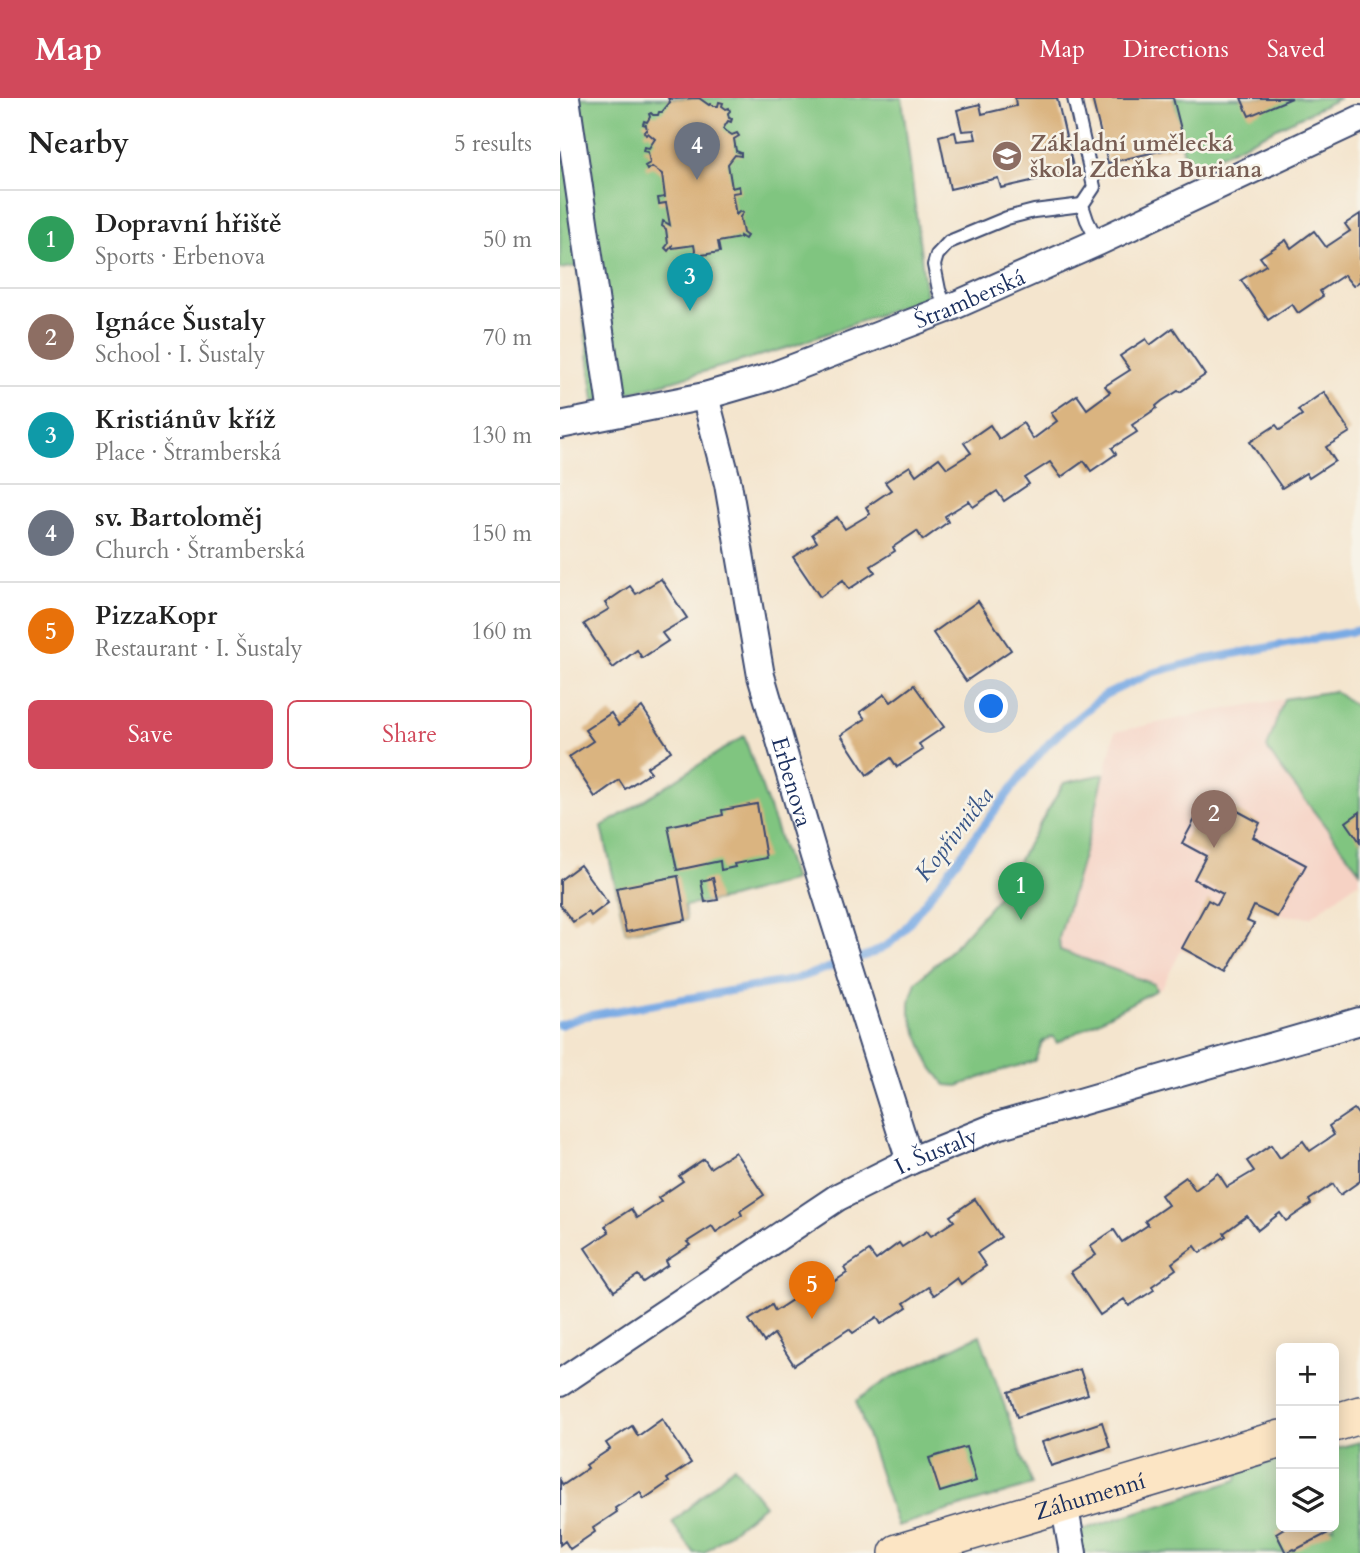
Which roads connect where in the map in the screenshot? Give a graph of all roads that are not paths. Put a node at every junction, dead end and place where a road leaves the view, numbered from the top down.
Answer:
1 (566, 98) edge
2 (1074, 98) edge
3 (1360, 119) edge
4 (1082, 205) junction
5 (1098, 242) junction
6 (947, 309) junction
7 (705, 396) junction
8 (612, 414) junction
9 (560, 425) edge
10 (1360, 1021) edge
11 (910, 1161) junction
12 (560, 1382) edge
13 (1360, 1415) edge
14 (1339, 1421) edge
15 (1276, 1440) edge
16 (1064, 1503) junction
17 (898, 1553) edge
18 (1073, 1553) edge

1 - 8 street
2 - 4 lane
3 - 5 street, Štramberská
4 - 5 lane
4 - 6 lane
5 - 6 street, Štramberská
6 - 7 street, Štramberská
7 - 8 street, Štramberská
7 - 11 street, Erbenova
8 - 9 street, Štramberská
10 - 11 street, I. Šustaly
11 - 12 street, I. Šustaly
13 - 14 main road
15 - 16 main road, Záhumenní
16 - 17 main road, Záhumenní
16 - 18 street

